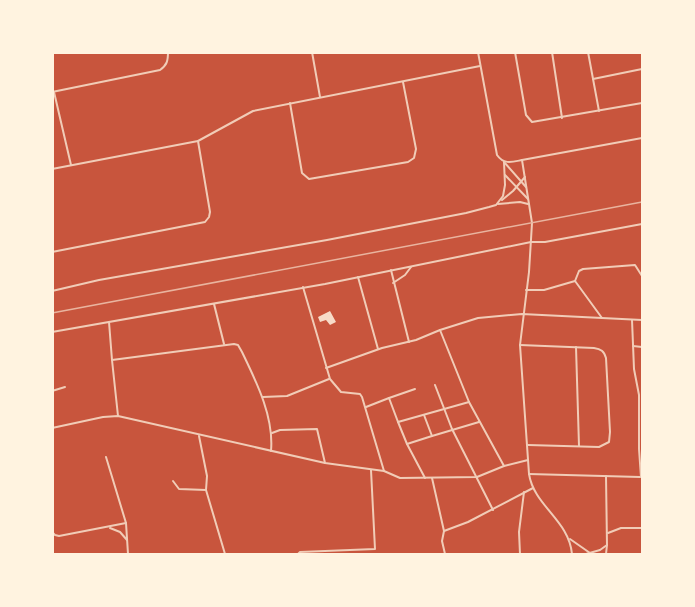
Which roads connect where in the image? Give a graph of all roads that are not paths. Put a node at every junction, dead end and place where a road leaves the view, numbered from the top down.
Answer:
1 (168, 52) edge
2 (312, 52) edge
3 (478, 52) edge
4 (520, 52) edge
5 (552, 52) edge
6 (588, 52) edge
7 (515, 53) edge
8 (480, 66) junction
9 (642, 69) edge
10 (593, 79) junction
11 (403, 81) junction
12 (53, 92) edge
13 (320, 97) junction
14 (290, 102) junction
15 (642, 103) edge
16 (599, 111) junction
17 (562, 118) junction
18 (642, 138) edge
19 (198, 141) junction
20 (522, 160) junction
21 (504, 162) junction
22 (71, 165) junction
23 (52, 169) edge
24 (504, 174) junction
25 (525, 177) junction
26 (522, 182) junction
27 (517, 187) junction
28 (526, 187) junction
29 (528, 199) junction
30 (500, 202) junction
31 (529, 204) junction
32 (496, 205) junction
33 (642, 224) edge
34 (531, 242) junction
35 (52, 252) edge
36 (412, 266) junction
37 (391, 270) junction
38 (642, 276) edge
39 (358, 277) junction
40 (575, 282) junction
41 (393, 283) junction
42 (303, 287) junction
43 (526, 290) junction
44 (52, 291) edge
45 (214, 304) junction
46 (522, 314) junction
47 (603, 318) junction
48 (632, 320) junction
49 (642, 320) edge
50 (109, 322) junction
51 (440, 330) junction
52 (52, 332) edge
53 (408, 342) junction
54 (224, 344) junction
55 (520, 345) junction
56 (633, 346) junction
57 (576, 347) junction
58 (642, 347) edge
59 (378, 350) junction
60 (112, 360) junction
61 (326, 368) junction
62 (330, 379) junction
63 (435, 385) dead end
64 (65, 387) dead end
65 (415, 389) dead end
66 (52, 391) edge
67 (641, 395) edge
68 (263, 397) junction
69 (389, 398) junction
70 (469, 402) junction
71 (366, 407) junction
72 (443, 408) junction
73 (424, 415) junction
74 (117, 416) junction
75 (398, 422) junction
76 (479, 422) junction
77 (52, 428) edge
78 (452, 429) junction
79 (272, 434) junction
80 (199, 435) junction
81 (432, 436) junction
82 (407, 444) junction
83 (527, 445) junction
84 (579, 446) junction
85 (641, 449) edge
86 (271, 451) junction
87 (106, 457) dead end
88 (528, 460) junction
89 (325, 464) junction
90 (504, 466) junction
91 (370, 470) junction
92 (384, 471) junction
93 (529, 474) junction
94 (606, 476) junction
95 (477, 477) junction
96 (642, 477) edge
97 (425, 478) junction
98 (432, 478) junction
99 (173, 481) dead end
100 (532, 488) junction
101 (206, 490) junction
102 (524, 492) junction
103 (493, 510) junction
104 (126, 523) junction
105 (107, 527) junction
106 (642, 528) edge
107 (444, 531) junction
108 (52, 532) edge
109 (608, 533) junction
110 (569, 538) junction
111 (128, 542) junction
112 (607, 545) junction
113 (594, 553) edge
114 (128, 555) edge
115 (225, 555) edge
116 (298, 555) edge
117 (445, 555) edge
118 (520, 555) edge
119 (572, 555) edge
120 (586, 555) edge
121 (606, 555) edge

1 - 12 street
2 - 13 street
3 - 8 street
4 - 7 street
5 - 17 street
6 - 10 street
7 - 17 street
8 - 11 street
8 - 21 street
9 - 10 street
10 - 16 street
11 - 13 street
11 - 14 street
12 - 22 street
13 - 14 street
14 - 19 street
15 - 16 street
16 - 17 street
18 - 20 street
19 - 22 street
19 - 35 street
20 - 21 street
20 - 25 street
21 - 24 street
21 - 26 street
22 - 23 street
24 - 27 street
24 - 30 street
25 - 26 street
25 - 28 street
26 - 27 street
26 - 28 street
27 - 29 street
27 - 30 street
28 - 29 street
29 - 31 street
30 - 32 street
31 - 32 street
31 - 34 street
32 - 44 street
33 - 34 street
34 - 36 street
34 - 43 street
36 - 37 street
36 - 41 street
37 - 39 street
37 - 41 street
38 - 40 street
39 - 42 street
39 - 59 street
40 - 43 street
40 - 47 street
41 - 53 street
42 - 45 street
42 - 61 street
43 - 46 street
45 - 50 street
45 - 54 street
46 - 47 street
46 - 51 street
46 - 55 street
47 - 48 street
48 - 49 street
48 - 56 street
50 - 52 street
50 - 60 street
51 - 53 street
51 - 70 street
53 - 59 street
54 - 60 street
54 - 68 street
55 - 57 street
55 - 83 street
56 - 58 street
56 - 67 street
57 - 84 street
57 - 84 street
59 - 61 street
60 - 74 street
61 - 62 street
62 - 68 street
62 - 71 street
63 - 72 street
64 - 66 street
65 - 69 street
67 - 85 street
68 - 79 street
69 - 71 street
69 - 75 street
70 - 72 street
70 - 76 street
71 - 92 street
72 - 73 street
72 - 78 street
73 - 75 street
73 - 81 street
74 - 77 street
74 - 80 street
75 - 82 street
76 - 78 street
76 - 90 street
78 - 81 street
78 - 95 street
79 - 86 street
79 - 89 street
80 - 86 street
80 - 101 street
81 - 82 street
82 - 97 street
83 - 84 street
83 - 88 street
85 - 96 street
86 - 89 street
87 - 104 street
88 - 90 street
88 - 93 street
89 - 91 street
90 - 95 street
91 - 92 street
91 - 116 street
92 - 97 street
93 - 94 street
93 - 100 street
94 - 96 street
94 - 109 street
95 - 98 street
95 - 103 street
97 - 98 street
98 - 107 street
99 - 101 street
100 - 102 street
100 - 110 street
101 - 115 street
102 - 103 street
102 - 118 street
103 - 107 street
104 - 105 street
104 - 111 street
105 - 108 street
105 - 111 street
106 - 109 street
107 - 117 street
109 - 112 street
110 - 113 street
110 - 119 street
111 - 114 street
112 - 113 street
112 - 121 street
113 - 120 street

